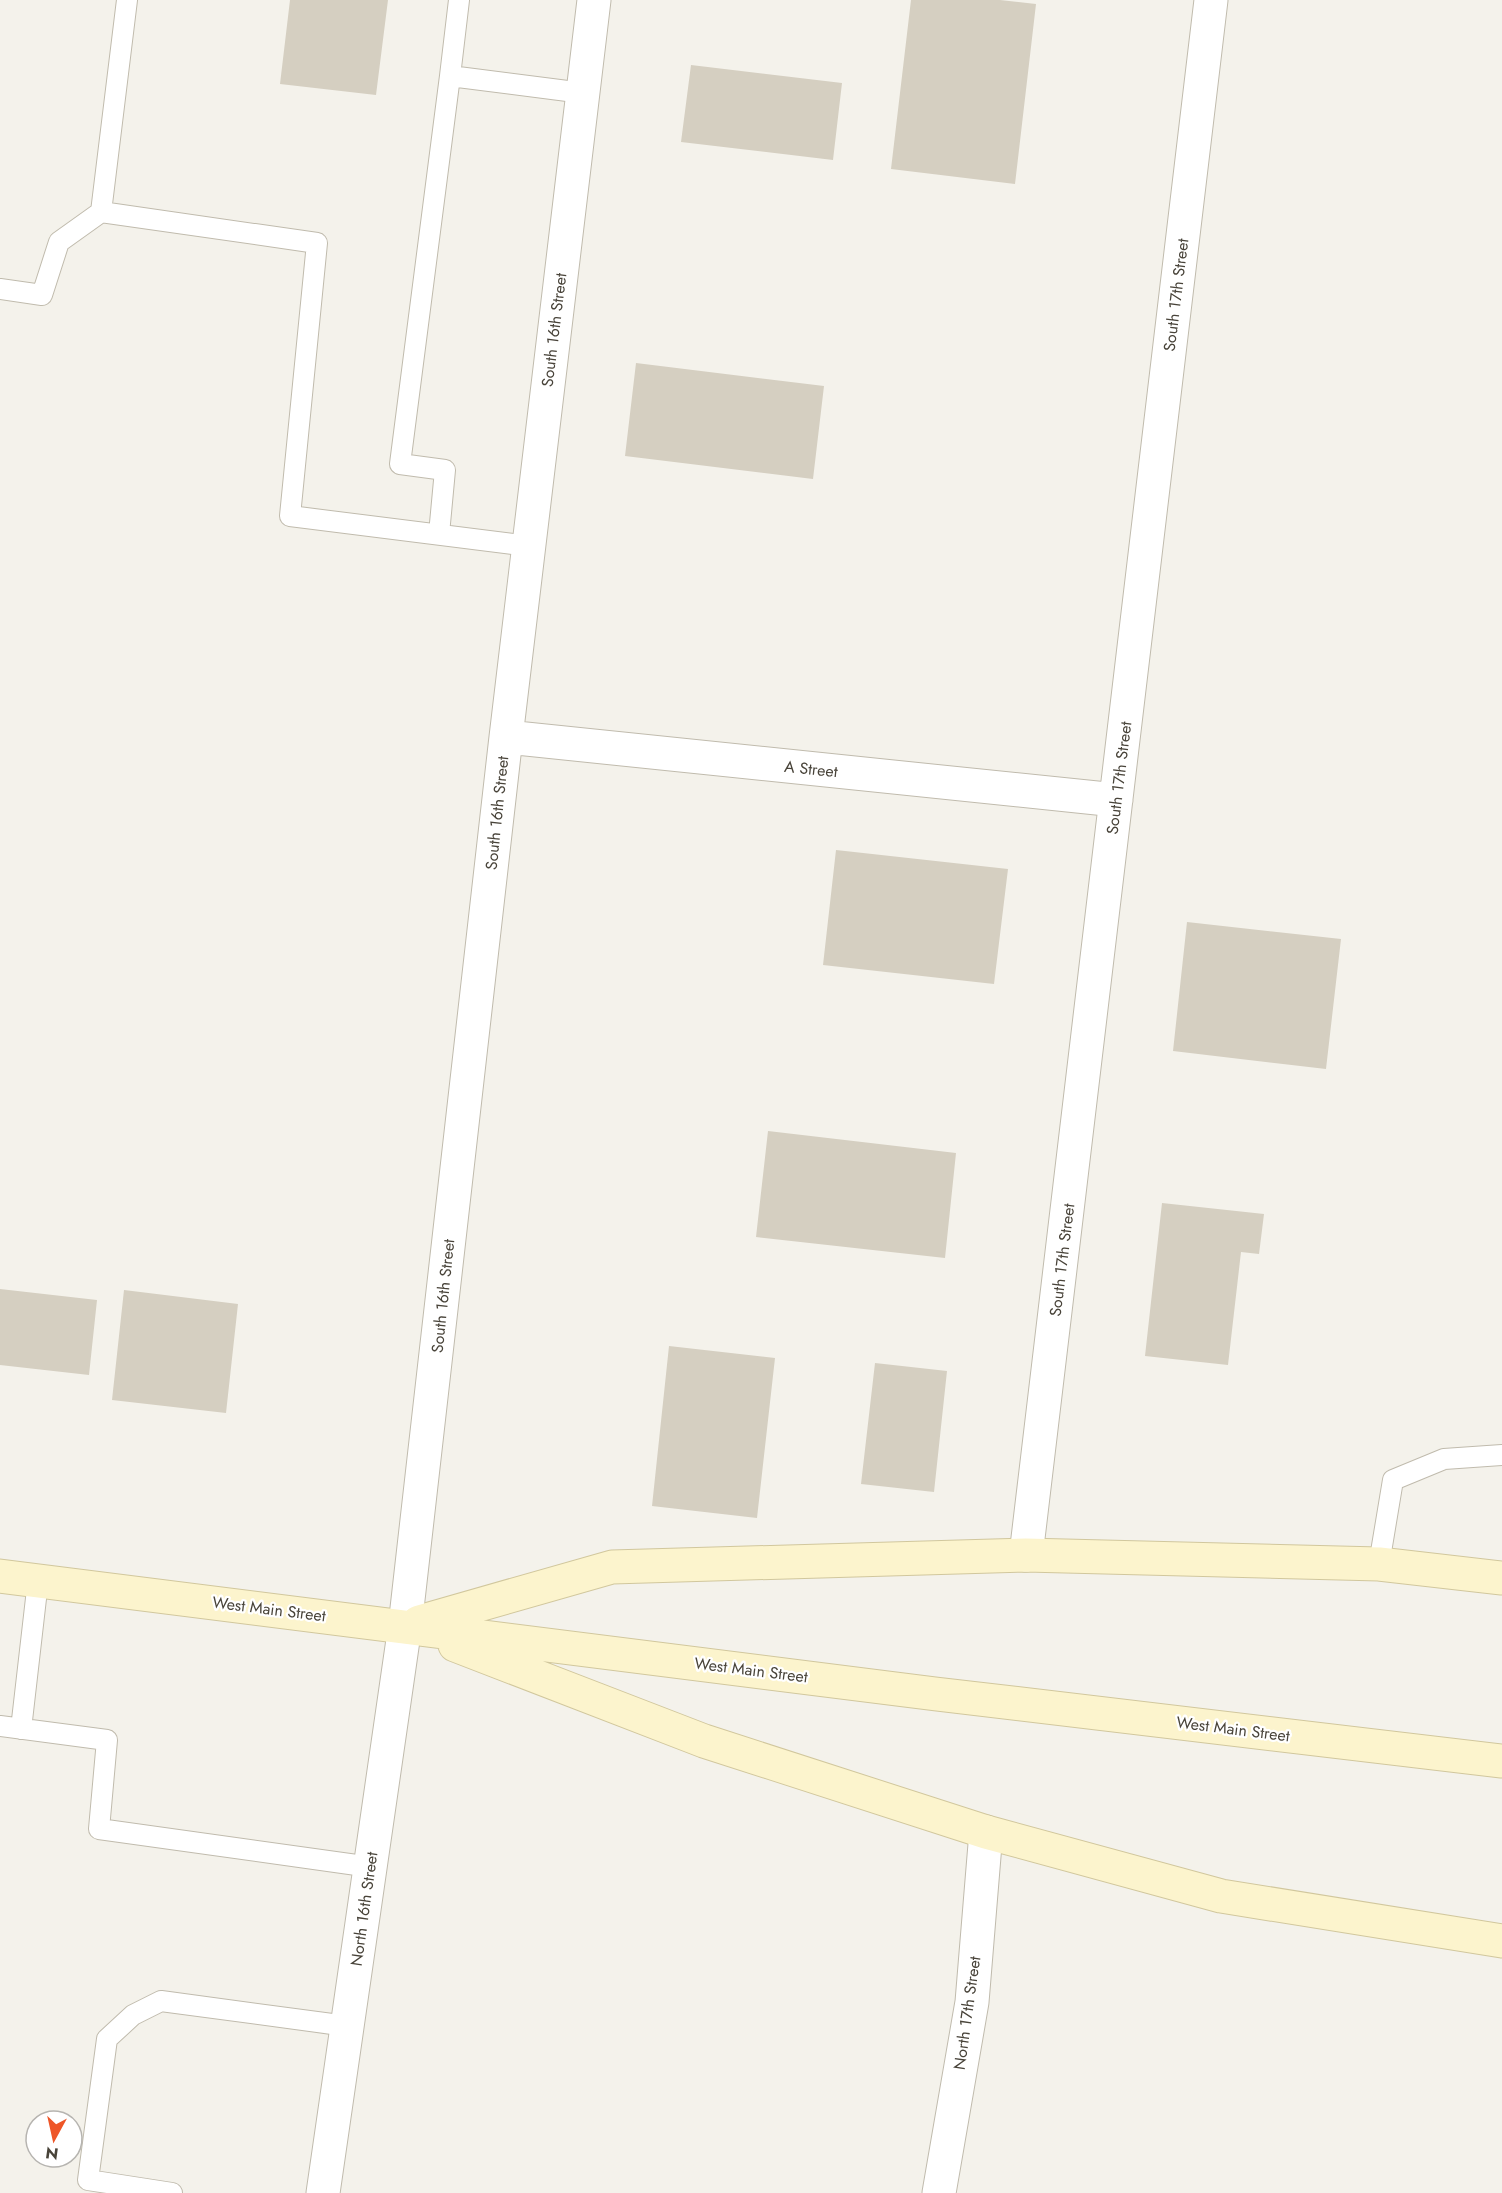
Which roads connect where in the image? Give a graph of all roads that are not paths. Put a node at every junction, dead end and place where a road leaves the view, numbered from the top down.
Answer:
1 (127, 0) edge
2 (459, 0) edge
3 (594, 0) edge
4 (1211, 0) edge
5 (450, 76) junction
6 (583, 93) junction
7 (101, 212) junction
8 (0, 289) edge
9 (439, 534) junction
10 (529, 546) junction
11 (506, 737) junction
12 (1116, 800) junction
13 (1502, 1455) edge
14 (1026, 1556) junction
15 (1379, 1564) junction
16 (0, 1576) edge
17 (1502, 1578) edge
18 (38, 1581) junction
19 (405, 1626) junction
20 (0, 1726) edge
21 (21, 1729) junction
22 (1502, 1761) edge
23 (986, 1832) junction
24 (371, 1867) junction
25 (1502, 1941) edge
26 (347, 2026) junction
27 (172, 2193) edge
28 (323, 2193) edge
29 (939, 2193) edge

1 - 7 lane
2 - 5 lane
3 - 6 street, South 16th Street
4 - 12 street, South 17th Street
5 - 6 lane
5 - 9 lane
6 - 10 street, South 16th Street
7 - 8 lane
7 - 9 lane
9 - 10 lane
10 - 11 street, South 16th Street
11 - 12 street, A Street
11 - 19 street, South 16th Street
12 - 14 street, South 17th Street
13 - 15 lane
14 - 15 main road
14 - 19 main road
15 - 17 main road
16 - 18 main road, West Main Street
18 - 19 main road, West Main Street
18 - 21 lane
19 - 22 main road, West Main Street
19 - 23 main road
19 - 24 street, North 16th Street
20 - 21 lane
21 - 24 lane
23 - 25 main road
23 - 29 street, North 17th Street
24 - 26 street, North 16th Street
26 - 27 lane
26 - 28 street, North 16th Street

